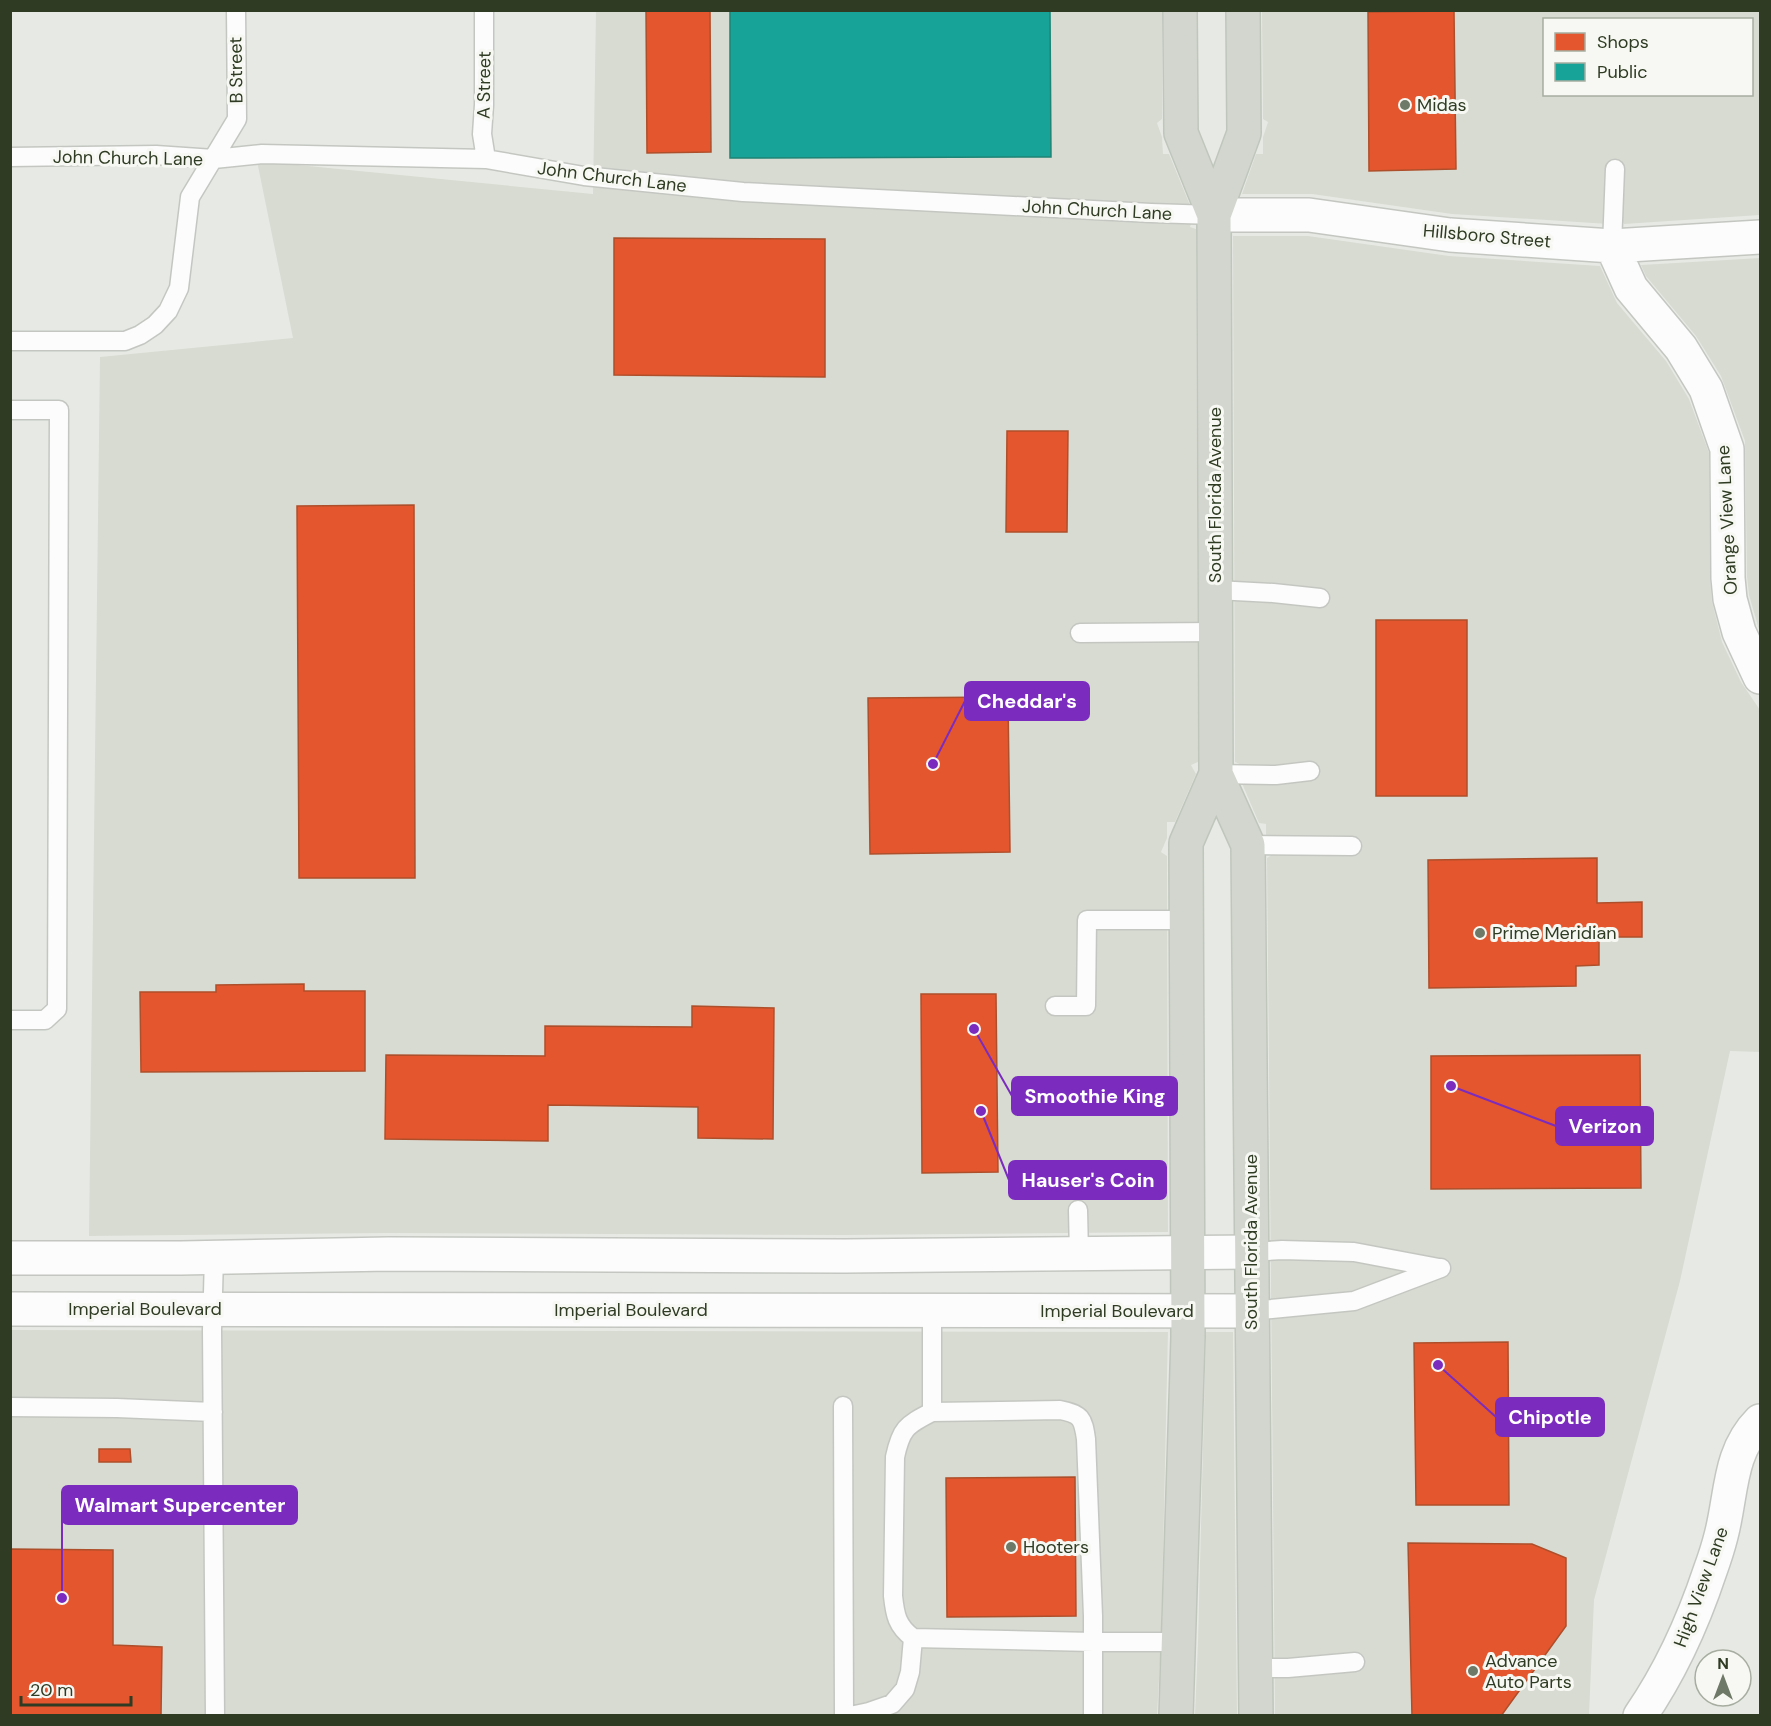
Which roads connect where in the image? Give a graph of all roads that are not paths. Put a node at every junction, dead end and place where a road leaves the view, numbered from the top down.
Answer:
1 (236, 10) edge
2 (484, 10) edge
3 (1180, 10) edge
4 (1243, 10) edge
5 (10, 157) edge
6 (214, 159) junction
7 (486, 159) junction
8 (1615, 169) dead end
9 (1214, 215) junction
10 (1761, 237) edge
11 (1612, 246) junction
12 (10, 341) edge
13 (10, 410) edge
14 (1216, 590) junction
15 (1320, 598) dead end
16 (1216, 632) junction
17 (1080, 633) dead end
18 (1761, 677) edge
19 (1310, 771) dead end
20 (1216, 774) junction
21 (1248, 845) junction
22 (1352, 846) dead end
23 (1186, 920) junction
24 (1055, 1006) dead end
25 (10, 1020) edge
26 (1078, 1210) dead end
27 (1251, 1251) junction
28 (1186, 1253) junction
29 (1079, 1254) junction
30 (214, 1256) junction
31 (10, 1258) edge
32 (10, 1308) edge
33 (213, 1309) junction
34 (932, 1310) junction
35 (1187, 1311) junction
36 (1251, 1311) junction
37 (843, 1406) dead end
38 (10, 1407) edge
39 (213, 1412) junction
40 (932, 1412) junction
41 (1761, 1421) edge
42 (913, 1638) junction
43 (1093, 1642) junction
44 (1179, 1642) junction
45 (1355, 1662) dead end
46 (1255, 1668) junction
47 (215, 1716) edge
48 (844, 1716) edge
49 (850, 1716) edge
50 (1093, 1716) edge
51 (1176, 1716) edge
52 (1256, 1716) edge
53 (1640, 1716) edge

1 - 6 lane, B Street
2 - 7 lane, A Street
3 - 9 main road, South Florida Avenue
4 - 9 main road, South Florida Avenue
5 - 6 lane, John Church Lane
6 - 7 lane, John Church Lane
6 - 12 lane, B Street
7 - 9 lane, John Church Lane
8 - 11 lane
9 - 11 street, Hillsboro Street
9 - 14 main road, South Florida Avenue
10 - 11 street, Hillsboro Street
11 - 18 street, Orange View Lane
13 - 25 lane
14 - 15 lane
14 - 16 main road, South Florida Avenue
16 - 17 lane
16 - 20 main road, South Florida Avenue
19 - 20 lane
20 - 21 main road, South Florida Avenue
20 - 23 main road, South Florida Avenue
21 - 22 lane
21 - 27 main road, South Florida Avenue
23 - 24 lane
23 - 28 main road, South Florida Avenue
26 - 29 lane
27 - 28 street
27 - 36 main road, South Florida Avenue
27 - 36 lane
28 - 29 street
28 - 35 main road, South Florida Avenue
29 - 30 street
30 - 31 street
30 - 33 lane
32 - 33 street, Imperial Boulevard
33 - 34 street, Imperial Boulevard
33 - 39 lane
34 - 35 street, Imperial Boulevard
34 - 40 lane
35 - 36 street, Imperial Boulevard
35 - 44 main road, South Florida Avenue
36 - 46 main road, South Florida Avenue
37 - 48 lane
38 - 39 lane
39 - 47 lane
40 - 42 lane
40 - 43 lane
41 - 53 street, High View Lane
42 - 43 lane
42 - 49 lane
43 - 44 lane
43 - 50 lane
44 - 51 main road, South Florida Avenue
45 - 46 lane
46 - 52 main road, South Florida Avenue

